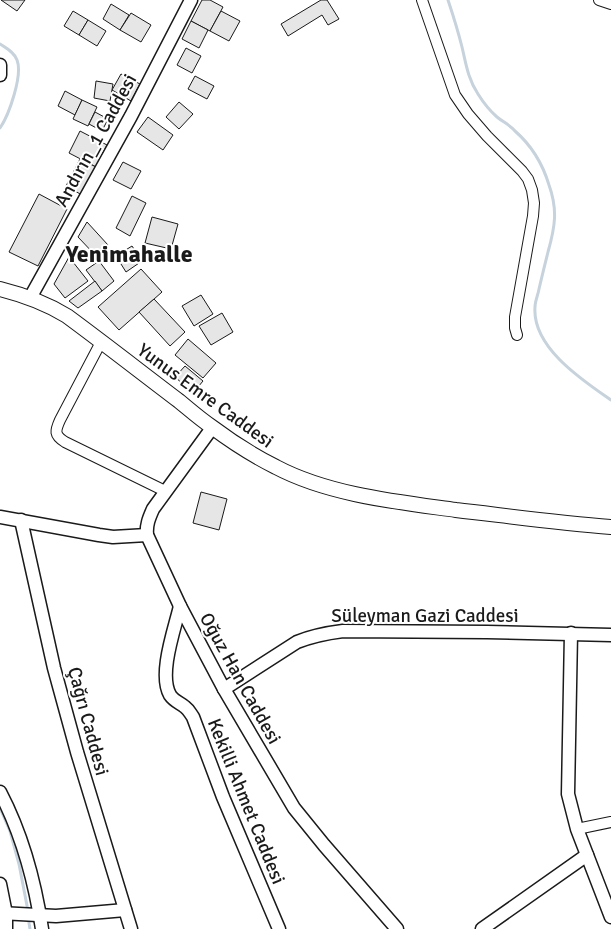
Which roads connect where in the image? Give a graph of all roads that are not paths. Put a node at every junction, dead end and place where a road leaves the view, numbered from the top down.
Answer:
1 (191, 0) edge
2 (422, 0) edge
3 (599, 0) edge
4 (611, 4) edge
5 (0, 65) edge
6 (0, 75) edge
7 (0, 289) edge
8 (30, 298) junction
9 (517, 335) dead end
10 (101, 342) junction
11 (212, 428) junction
12 (165, 491) junction
13 (0, 516) edge
14 (21, 520) junction
15 (611, 527) edge
16 (147, 536) junction
17 (180, 606) junction
18 (571, 633) junction
19 (611, 635) edge
20 (224, 688) junction
21 (0, 792) edge
22 (611, 822) edge
23 (577, 829) junction
24 (587, 855) junction
25 (0, 884) edge
26 (125, 910) junction
27 (7, 914) edge
28 (37, 916) junction
29 (611, 917) edge
30 (6, 929) edge
31 (42, 929) edge
32 (131, 929) edge
33 (279, 929) edge
34 (397, 929) edge
35 (482, 929) edge

1 - 8 street, Andırın_1 Caddesi
2 - 9 street
3 - 4 street
5 - 6 street
7 - 8 main road, Yunus Emre Caddesi
8 - 10 main road, Yunus Emre Caddesi
10 - 11 main road, Yunus Emre Caddesi
10 - 12 street
11 - 12 street
11 - 15 main road, Yunus Emre Caddesi
12 - 16 street
13 - 14 street
14 - 16 street
14 - 26 street, Çağrı Caddesi
16 - 17 street, Oğuz Han Caddesi
17 - 20 street, Oğuz Han Caddesi
17 - 33 street, Kekilli Ahmet Caddesi
18 - 19 street, Süleyman Gazi Caddesi
18 - 20 street, Süleyman Gazi Caddesi
18 - 23 street
20 - 34 street, Oğuz Han Caddesi
21 - 28 street
22 - 23 street
23 - 24 street
24 - 29 street
24 - 35 street
25 - 27 street
26 - 28 street
26 - 32 street, Çağrı Caddesi
27 - 28 street
27 - 30 street
28 - 31 street

